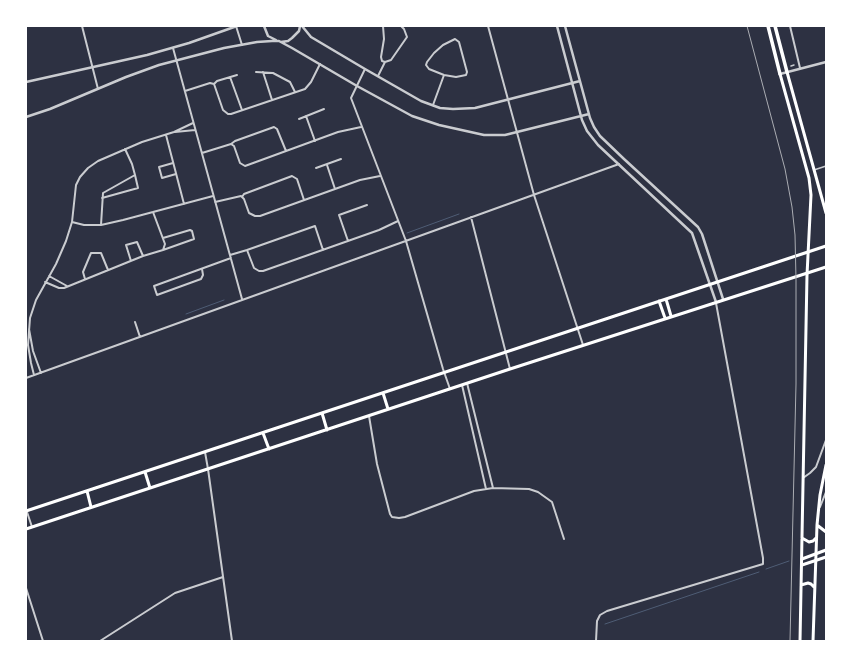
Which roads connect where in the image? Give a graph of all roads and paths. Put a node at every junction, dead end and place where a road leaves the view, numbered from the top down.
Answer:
1 (82, 26) edge
2 (236, 26) edge
3 (264, 26) edge
4 (301, 26) edge
5 (383, 26) edge
6 (401, 26) edge
7 (488, 26) edge
8 (557, 26) edge
9 (565, 26) edge
10 (768, 26) edge
11 (775, 26) edge
12 (790, 26) edge
13 (278, 41) junction
14 (242, 44) junction
15 (173, 48) junction
16 (176, 60) junction
17 (385, 62) junction
18 (826, 62) edge
19 (320, 64) junction
20 (794, 65) dead end
21 (791, 66) dead end
22 (93, 67) junction
23 (800, 68) junction
24 (365, 69) junction
25 (256, 72) dead end
26 (263, 72) junction
27 (787, 72) junction
28 (780, 74) junction
29 (237, 75) dead end
30 (444, 75) junction
31 (378, 76) junction
32 (230, 77) junction
33 (580, 81) junction
34 (26, 82) edge
35 (572, 83) junction
36 (214, 84) junction
37 (357, 86) junction
38 (98, 89) junction
39 (184, 91) junction
40 (295, 92) junction
41 (272, 100) junction
42 (508, 100) junction
43 (433, 105) junction
44 (324, 109) dead end
45 (242, 110) junction
46 (589, 114) junction
47 (306, 116) junction
48 (26, 117) edge
49 (581, 117) junction
50 (299, 119) dead end
51 (193, 123) junction
52 (361, 127) junction
53 (195, 130) junction
54 (174, 132) junction
55 (516, 133) junction
56 (166, 135) junction
57 (315, 141) junction
58 (231, 144) junction
59 (125, 149) junction
60 (286, 151) junction
61 (202, 153) junction
62 (341, 159) dead end
63 (173, 163) junction
64 (619, 164) junction
65 (327, 165) junction
66 (826, 166) edge
67 (316, 168) dead end
68 (814, 170) junction
69 (176, 174) junction
70 (135, 175) junction
71 (380, 176) junction
72 (335, 189) junction
73 (534, 195) junction
74 (214, 196) junction
75 (242, 197) junction
76 (102, 198) junction
77 (304, 200) junction
78 (215, 202) junction
79 (184, 204) junction
80 (367, 206) dead end
81 (153, 212) junction
82 (826, 213) edge
83 (471, 218) junction
84 (398, 221) junction
85 (72, 222) junction
86 (101, 225) junction
87 (163, 238) junction
88 (348, 241) junction
89 (406, 241) junction
90 (826, 246) edge
91 (163, 250) junction
92 (247, 250) junction
93 (323, 250) junction
94 (809, 252) junction
95 (142, 256) junction
96 (230, 257) junction
97 (131, 260) junction
98 (826, 267) edge
99 (202, 269) junction
100 (108, 270) junction
101 (808, 272) junction
102 (49, 276) junction
103 (85, 279) junction
104 (45, 282) junction
105 (718, 282) junction
106 (710, 285) junction
107 (68, 286) junction
108 (242, 299) junction
109 (666, 299) junction
110 (723, 299) junction
111 (659, 302) junction
112 (716, 302) junction
113 (671, 316) junction
114 (665, 318) junction
115 (135, 322) dead end
116 (29, 326) junction
117 (577, 329) junction
118 (140, 337) junction
119 (583, 345) junction
120 (505, 353) junction
121 (510, 369) junction
122 (40, 373) junction
123 (444, 373) junction
124 (34, 375) junction
125 (26, 378) edge
126 (467, 384) junction
127 (462, 385) junction
128 (450, 389) junction
129 (384, 393) junction
130 (388, 409) junction
131 (322, 413) junction
132 (370, 416) junction
133 (327, 430) junction
134 (263, 433) junction
135 (826, 440) edge
136 (269, 449) junction
137 (204, 452) junction
138 (826, 465) edge
139 (208, 469) junction
140 (145, 472) junction
141 (803, 478) junction
142 (150, 488) junction
143 (493, 488) junction
144 (486, 489) junction
145 (87, 491) junction
146 (826, 492) edge
147 (92, 507) junction
148 (26, 510) edge
149 (818, 513) junction
150 (817, 525) junction
151 (32, 527) junction
152 (26, 529) edge
153 (826, 532) edge
154 (816, 537) junction
155 (802, 538) junction
156 (564, 539) dead end
157 (826, 550) edge
158 (816, 554) junction
159 (826, 557) edge
160 (802, 559) junction
161 (816, 560) junction
162 (802, 565) junction
163 (222, 577) junction
164 (801, 585) junction
165 (26, 588) edge
166 (815, 589) junction
167 (43, 641) edge
168 (100, 641) edge
169 (232, 641) edge
170 (596, 641) edge
171 (800, 641) edge
172 (813, 641) edge

1 - 22 street
2 - 14 street
2 - 15 street
3 - 13 street
4 - 13 street
4 - 24 street
5 - 17 street
6 - 17 street
7 - 42 street
8 - 35 street
9 - 33 street
10 - 28 highway
11 - 27 highway
12 - 23 street
13 - 14 street
13 - 19 street
14 - 16 street
15 - 16 street
15 - 22 street
16 - 38 street
16 - 39 street
17 - 31 street
18 - 23 street
19 - 37 street
19 - 40 street
20 - 21 street
22 - 34 street
22 - 38 street
23 - 27 street
24 - 31 street
24 - 37 street
25 - 26 street
26 - 40 street
26 - 41 street
27 - 28 street
27 - 68 main road
28 - 94 main road
29 - 32 street
30 - 30 street
30 - 43 street
31 - 43 street
32 - 36 street
32 - 45 street
33 - 35 street
33 - 46 street
35 - 42 street
35 - 49 street
36 - 39 street
36 - 45 street
37 - 52 street
37 - 55 street
38 - 48 street
39 - 51 street
40 - 41 street
41 - 45 street
42 - 43 street
42 - 55 street
44 - 47 street
46 - 49 street
46 - 105 street
47 - 50 street
47 - 57 street
49 - 55 street
49 - 64 street
51 - 53 street
51 - 54 street
52 - 57 street
52 - 71 street
53 - 54 street
53 - 61 street
54 - 56 street
55 - 73 street
56 - 59 street
56 - 63 street
57 - 60 street
58 - 60 street
58 - 60 street
58 - 61 street
59 - 70 street
59 - 85 street
61 - 74 street
62 - 65 street
63 - 69 street
63 - 69 street
64 - 73 street
64 - 106 street
65 - 67 street
65 - 72 street
66 - 68 street
68 - 82 main road
69 - 79 street
70 - 76 street
70 - 76 street
71 - 72 street
71 - 84 street
72 - 77 street
73 - 83 street
73 - 117 street
74 - 78 street
74 - 79 street
75 - 77 street
75 - 77 street
75 - 78 street
76 - 86 street
78 - 96 street
79 - 81 street
80 - 88 street
81 - 86 street
81 - 87 street
83 - 89 street
83 - 120 street
84 - 88 street
84 - 89 street
85 - 86 street
85 - 102 street
87 - 91 street
87 - 91 street
88 - 93 street
89 - 108 street
89 - 123 street
90 - 94 main road
91 - 95 street
92 - 93 street
92 - 93 street
92 - 96 street
94 - 101 main road
94 - 105 main road
95 - 97 street
95 - 97 street
96 - 99 street
96 - 108 street
97 - 100 street
98 - 101 main road
99 - 99 street
100 - 103 street
100 - 103 street
101 - 110 main road
101 - 141 main road
102 - 104 street
102 - 107 street
103 - 107 street
104 - 107 street
104 - 116 street
105 - 106 main road
105 - 110 street
106 - 109 main road
106 - 112 street
108 - 118 street
109 - 111 main road
109 - 113 main road
110 - 112 main road
111 - 114 main road
111 - 117 main road
112 - 113 main road
112 - 170 street
113 - 114 main road
114 - 119 main road
115 - 118 street
116 - 122 street
116 - 124 street
117 - 119 street
117 - 120 main road
118 - 122 street
119 - 121 main road
120 - 121 street
120 - 123 main road
121 - 126 main road
122 - 124 street
123 - 128 street
123 - 129 main road
124 - 125 street
126 - 127 main road
126 - 143 street
127 - 128 main road
127 - 144 street
128 - 130 main road
129 - 130 main road
129 - 131 main road
130 - 132 main road
131 - 133 main road
131 - 134 main road
132 - 133 main road
132 - 144 street
133 - 136 main road
134 - 136 main road
134 - 137 main road
135 - 141 street
136 - 139 main road
137 - 139 street
137 - 140 main road
138 - 149 main road
139 - 142 main road
139 - 163 street
140 - 142 main road
140 - 145 main road
141 - 155 main road
142 - 147 main road
143 - 144 street
143 - 156 street
145 - 147 main road
145 - 148 main road
146 - 149 street
147 - 151 main road
148 - 151 street
149 - 150 main road
150 - 153 main road
150 - 154 main road
151 - 152 main road
154 - 155 main road
154 - 158 main road
155 - 160 main road
157 - 158 main road
158 - 160 main road
158 - 161 main road
159 - 161 main road
160 - 162 main road
161 - 162 main road
161 - 166 main road
162 - 164 main road
163 - 168 street
163 - 169 street
164 - 166 main road
164 - 171 main road
165 - 167 street
166 - 172 main road

